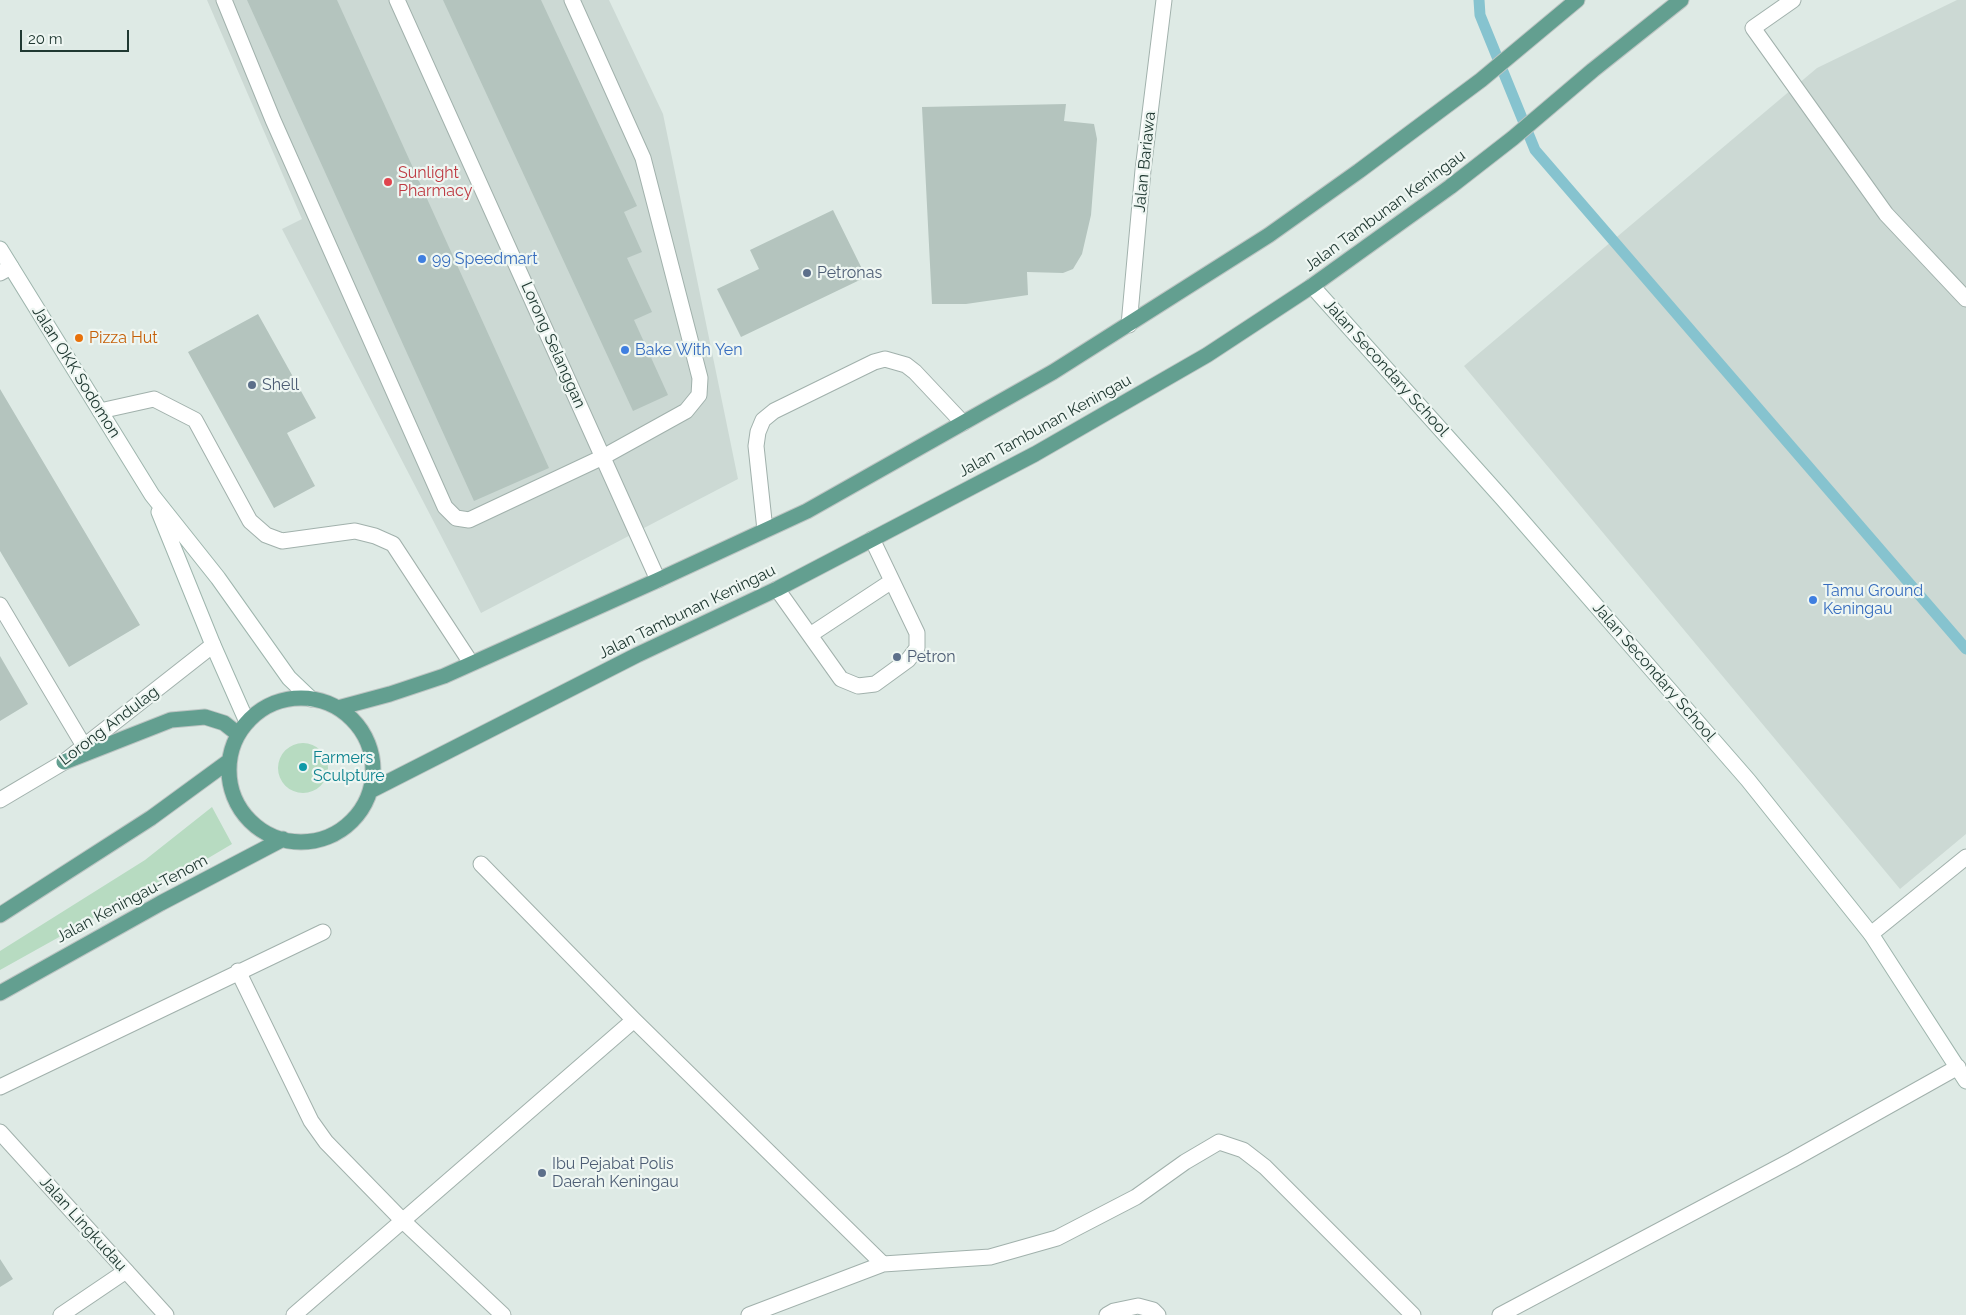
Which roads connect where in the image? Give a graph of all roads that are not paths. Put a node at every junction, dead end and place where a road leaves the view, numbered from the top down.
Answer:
1 (224, 0) edge
2 (398, 0) edge
3 (572, 0) edge
4 (1164, 0) edge
5 (1577, 0) edge
6 (1681, 0) edge
7 (1793, 0) edge
8 (0, 249) edge
9 (5, 270) edge
10 (1312, 286) junction
11 (1966, 299) edge
12 (1129, 325) junction
13 (100, 411) junction
14 (962, 423) junction
15 (603, 458) junction
16 (152, 495) junction
17 (765, 530) junction
18 (872, 539) junction
19 (658, 580) junction
20 (892, 581) junction
21 (777, 589) junction
22 (0, 606) edge
23 (810, 634) junction
24 (213, 646) junction
25 (471, 663) junction
26 (311, 699) junction
27 (338, 708) junction
28 (242, 728) junction
29 (84, 746) junction
30 (229, 761) junction
31 (64, 762) junction
32 (370, 792) junction
33 (0, 800) edge
34 (283, 839) junction
35 (1966, 857) edge
36 (481, 864) dead end
37 (0, 915) edge
38 (323, 932) dead end
39 (1871, 934) junction
40 (238, 971) junction
41 (0, 992) edge
42 (634, 1020) junction
43 (1958, 1067) junction
44 (1966, 1081) edge
45 (0, 1087) edge
46 (0, 1132) edge
47 (403, 1220) junction
48 (883, 1264) junction
49 (126, 1271) junction
50 (61, 1315) edge
51 (166, 1315) edge
52 (294, 1315) edge
53 (503, 1315) edge
54 (750, 1315) edge
55 (1107, 1315) edge
56 (1158, 1315) edge
57 (1413, 1315) edge
58 (1500, 1315) edge

1 - 15 street
2 - 15 street, Lorong Selanggan
3 - 15 street
4 - 12 street, Jalan Bariawa
5 - 12 main road
6 - 10 main road, Jalan Tambunan Keningau
7 - 11 street
8 - 9 street, Jalan OKK Sodomon
9 - 13 street, Jalan OKK Sodomon
10 - 18 main road, Jalan Tambunan Keningau
10 - 39 street, Jalan Secondary School
12 - 14 main road
13 - 16 street, Jalan OKK Sodomon
13 - 25 street
14 - 17 main road
14 - 17 street
15 - 19 street, Lorong Selanggan
16 - 24 street
16 - 26 street
17 - 19 main road
18 - 20 street
18 - 21 main road, Jalan Tambunan Keningau
19 - 25 main road
20 - 23 street
20 - 23 street
21 - 23 street
21 - 32 main road, Jalan Tambunan Keningau
22 - 29 street
24 - 28 street
24 - 29 street, Lorong Andulag
25 - 27 main road
26 - 27 main road
26 - 28 main road
27 - 32 main road
28 - 30 main road
28 - 31 main road
29 - 31 street, Lorong Andulag
30 - 34 main road
30 - 37 main road
31 - 33 street, Lorong Andulag
32 - 34 main road
34 - 41 main road, Jalan Keningau-Tenom
35 - 39 street
36 - 42 street
38 - 40 street
39 - 43 street, Jalan Secondary School
40 - 45 street
40 - 47 street
42 - 47 street
42 - 48 street
43 - 44 street, Jalan Secondary School
43 - 58 street
46 - 49 street, Jalan Lingkudau
47 - 52 street
47 - 53 street
48 - 54 street
48 - 57 street
49 - 50 street
49 - 51 street, Jalan Lingkudau
55 - 56 street

